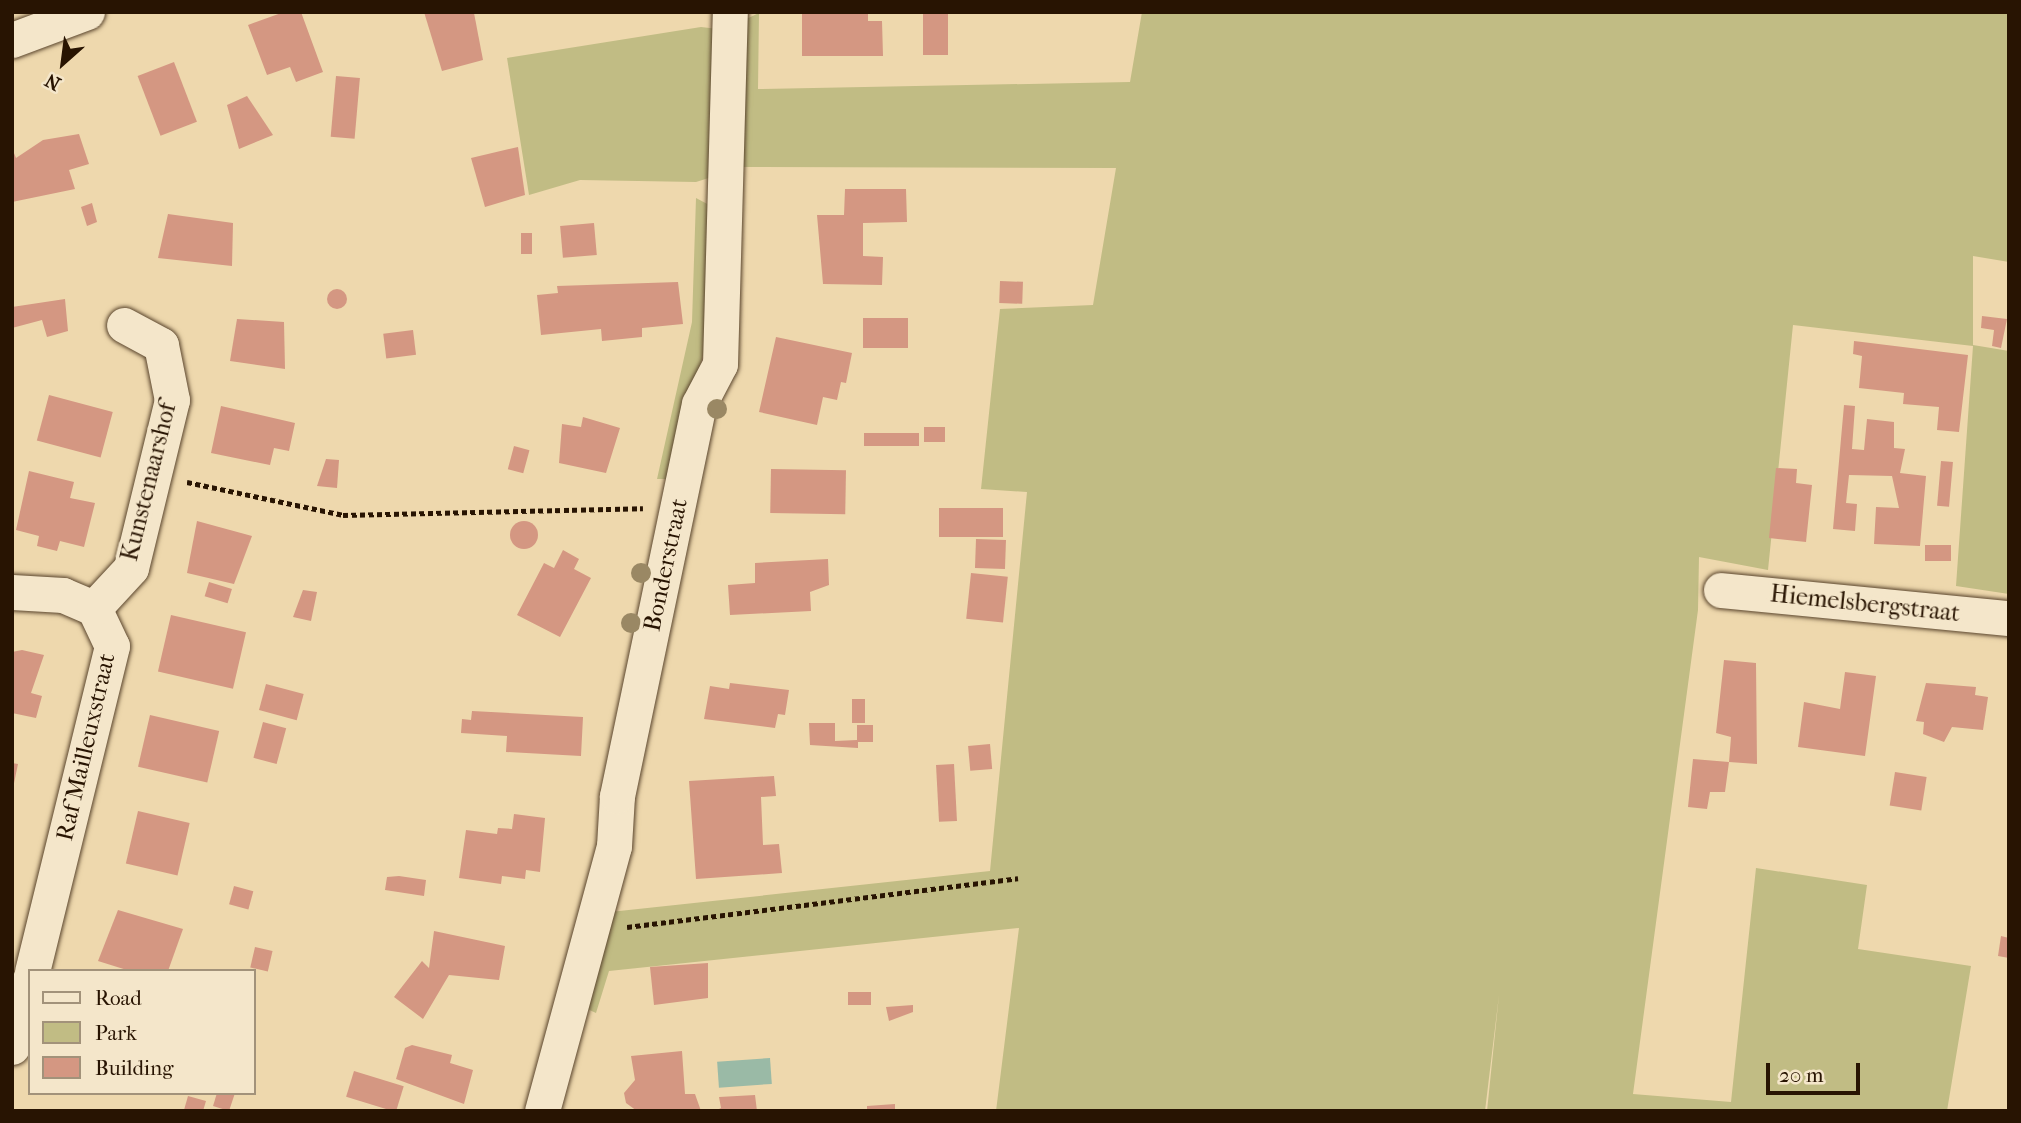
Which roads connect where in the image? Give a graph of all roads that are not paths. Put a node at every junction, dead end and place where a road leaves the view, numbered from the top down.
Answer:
1 (87, 12) edge
2 (730, 12) edge
3 (12, 40) edge
4 (124, 326) dead end
5 (1721, 590) dead end
6 (12, 592) edge
7 (94, 608) junction
8 (2009, 618) edge
9 (32, 969) edge
10 (28, 986) edge
11 (12, 1047) edge
12 (542, 1111) edge

1 - 3 street
2 - 12 street, Bonderstraat
4 - 7 street, Kunstenaarshof
5 - 8 street, Hiemelsbergstraat
6 - 7 street
7 - 9 street, Raf Mailleuxstraat
10 - 11 street

